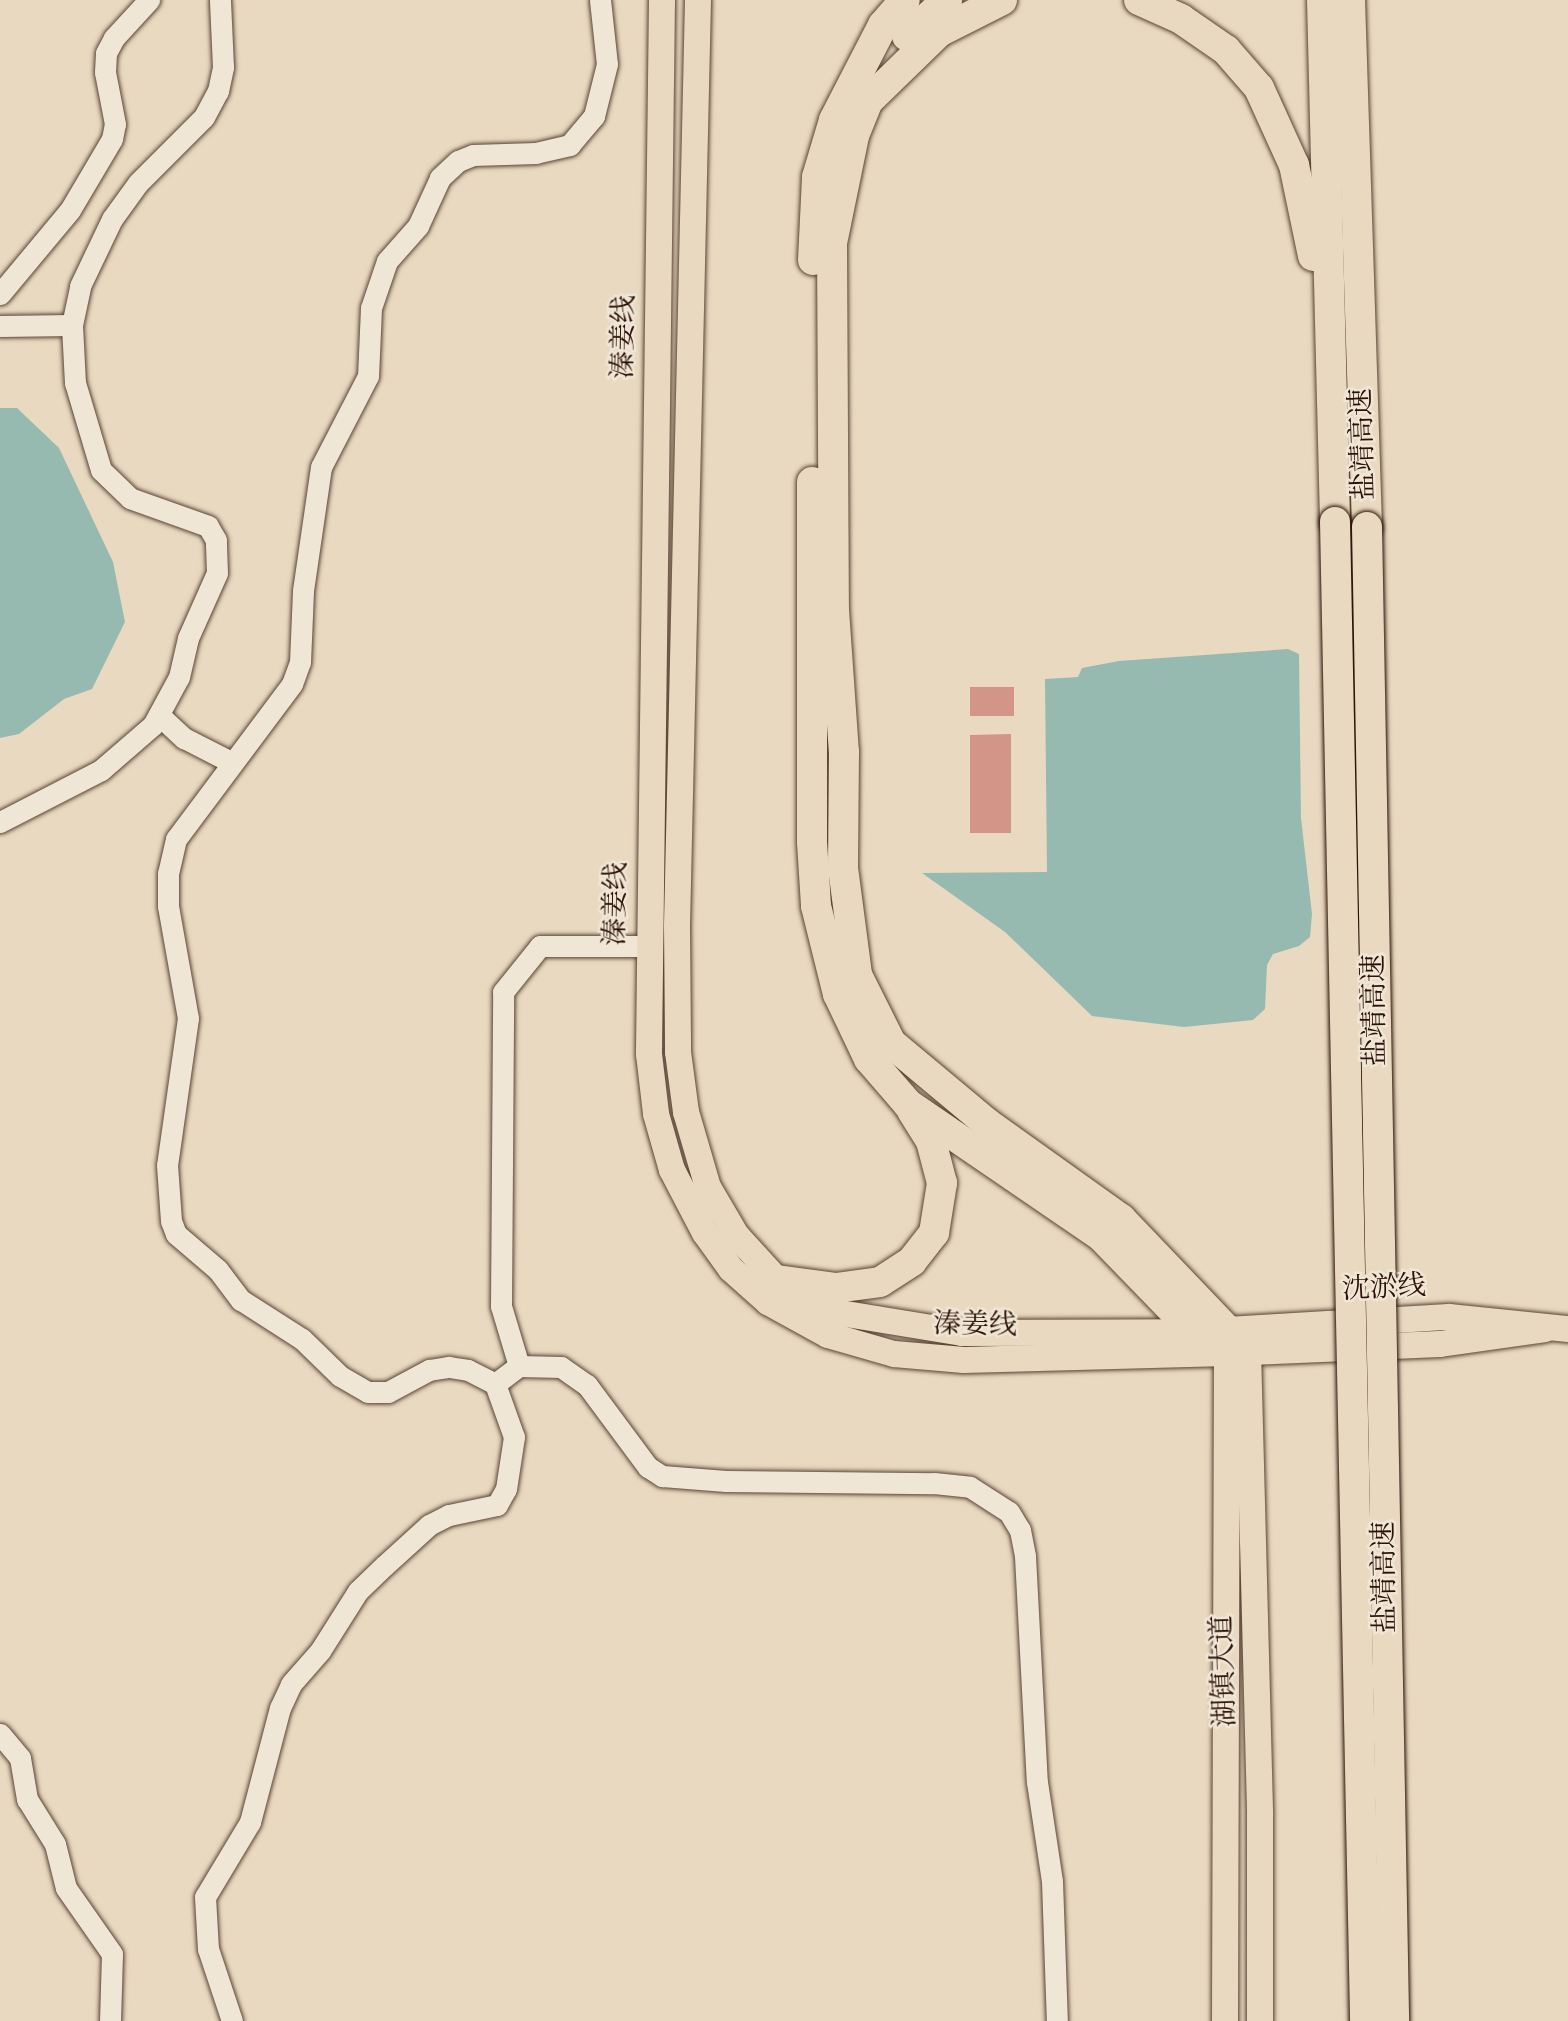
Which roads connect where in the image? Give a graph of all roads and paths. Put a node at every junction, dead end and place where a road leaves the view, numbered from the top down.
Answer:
1 (149, 0) edge
2 (220, 0) edge
3 (600, 0) edge
4 (662, 0) edge
5 (698, 0) edge
6 (905, 0) edge
7 (925, 0) edge
8 (947, 0) edge
9 (1002, 0) edge
10 (1139, 0) edge
11 (1322, 0) edge
12 (1350, 0) edge
13 (1359, 0) edge
14 (1351, 39) junction
15 (864, 60) junction
16 (868, 102) junction
17 (0, 294) edge
18 (72, 325) junction
19 (0, 326) edge
20 (1330, 403) junction
21 (160, 716) junction
22 (231, 762) junction
23 (0, 822) edge
24 (647, 946) junction
25 (908, 1104) junction
26 (777, 1280) junction
27 (1557, 1329) edge
28 (1194, 1332) junction
29 (1234, 1344) junction
30 (519, 1366) junction
31 (495, 1384) junction
32 (0, 1734) edge
33 (110, 2021) edge
34 (232, 2021) edge
35 (1056, 2021) edge
36 (1224, 2021) edge
37 (1259, 2021) edge
38 (1366, 2021) edge
39 (1394, 2021) edge

1 - 17 lane
2 - 18 lane
3 - 22 lane
4 - 24 main road, 溱姜线
5 - 26 main road, 溱姜线
6 - 15 highway
7 - 15 highway
8 - 16 highway
9 - 16 highway
10 - 20 highway
11 - 20 highway, 盐靖高速
12 - 14 highway, 盐靖高速
13 - 14 highway
14 - 39 highway, 盐靖高速, bridge
15 - 25 highway
16 - 29 highway
18 - 19 lane
18 - 21 lane
20 - 38 highway, 盐靖高速, bridge
21 - 22 lane
21 - 23 lane
22 - 31 lane
24 - 29 main road, 溱姜线
24 - 30 lane
25 - 26 highway
25 - 28 highway
26 - 28 main road, 溱姜线
27 - 29 main road, 沈淤线
28 - 29 main road, 溱姜线
29 - 36 main road, 湖镇大道
29 - 37 main road, 湖镇大道
30 - 31 lane
30 - 35 lane
31 - 34 lane
32 - 33 lane

